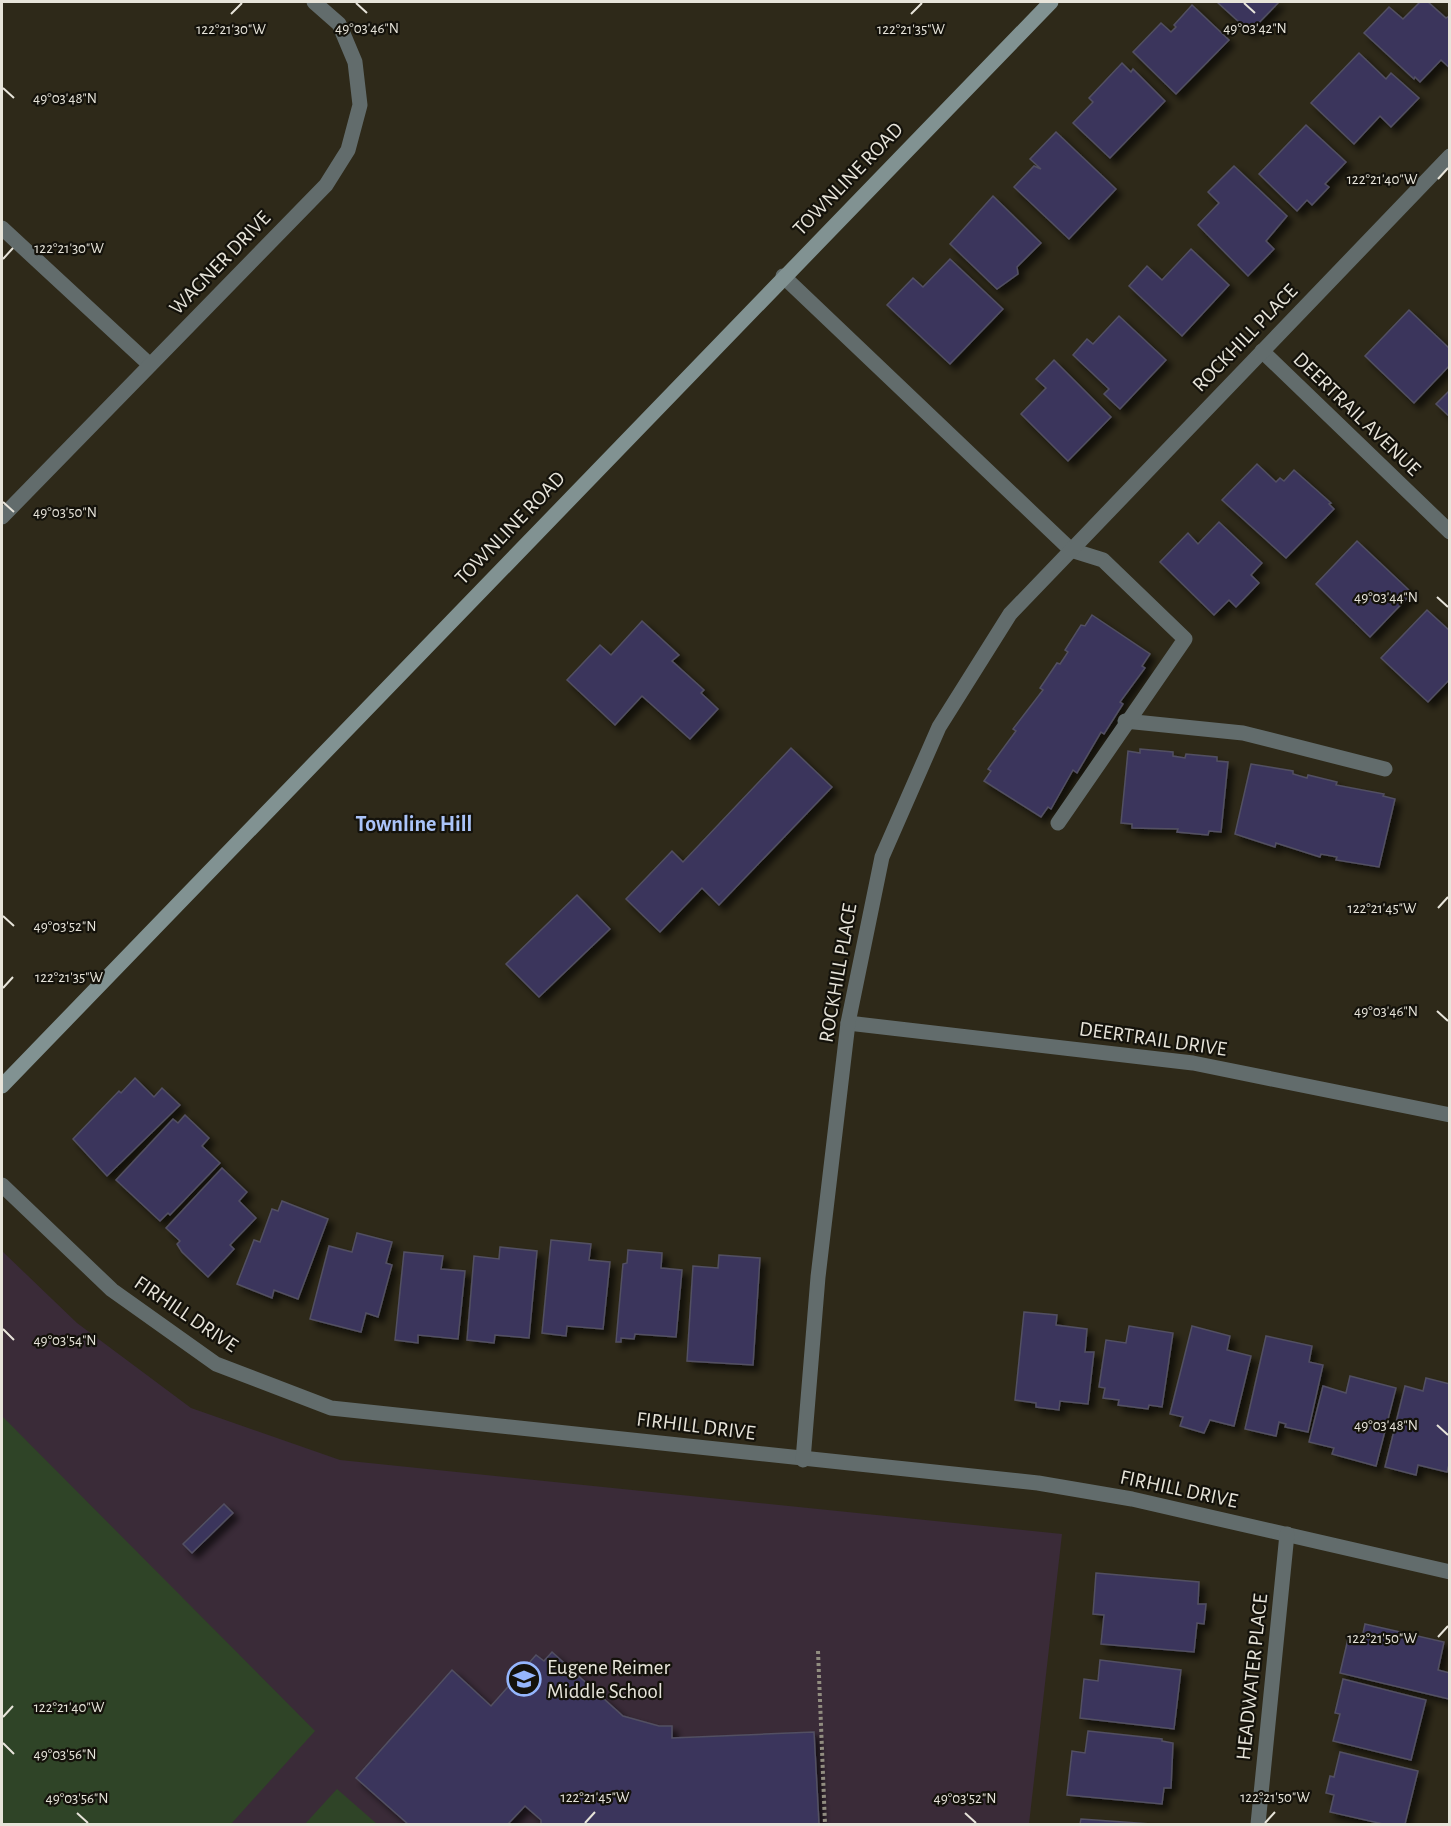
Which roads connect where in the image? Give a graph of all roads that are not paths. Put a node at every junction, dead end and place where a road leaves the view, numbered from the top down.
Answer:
1 (314, 2) edge
2 (1051, 2) edge
3 (1449, 156) edge
4 (2, 228) edge
5 (783, 276) junction
6 (1262, 351) junction
7 (150, 365) junction
8 (2, 517) edge
9 (1449, 532) edge
10 (1071, 550) junction
11 (1125, 721) junction
12 (1385, 769) dead end
13 (1058, 823) dead end
14 (848, 1023) junction
15 (2, 1086) edge
16 (1449, 1115) edge
17 (2, 1185) edge
18 (803, 1460) junction
19 (1287, 1534) junction
20 (1449, 1572) edge
21 (1258, 1824) edge

1 - 7 street, WAGNER DRIVE
2 - 5 street, TOWNLINE ROAD
3 - 6 street, ROCKHILL PLACE
4 - 7 street
5 - 10 street
5 - 15 street, TOWNLINE ROAD
6 - 9 street, DEERTRAIL AVENUE
6 - 10 street, ROCKHILL PLACE
7 - 8 street, WAGNER DRIVE
10 - 11 street
10 - 14 street, ROCKHILL PLACE
11 - 12 street
11 - 13 street
14 - 16 street, DEERTRAIL DRIVE
14 - 18 street, ROCKHILL PLACE
17 - 18 street, FIRHILL DRIVE
18 - 19 street, FIRHILL DRIVE
19 - 20 street, FIRHILL DRIVE
19 - 21 street, HEADWATER PLACE

